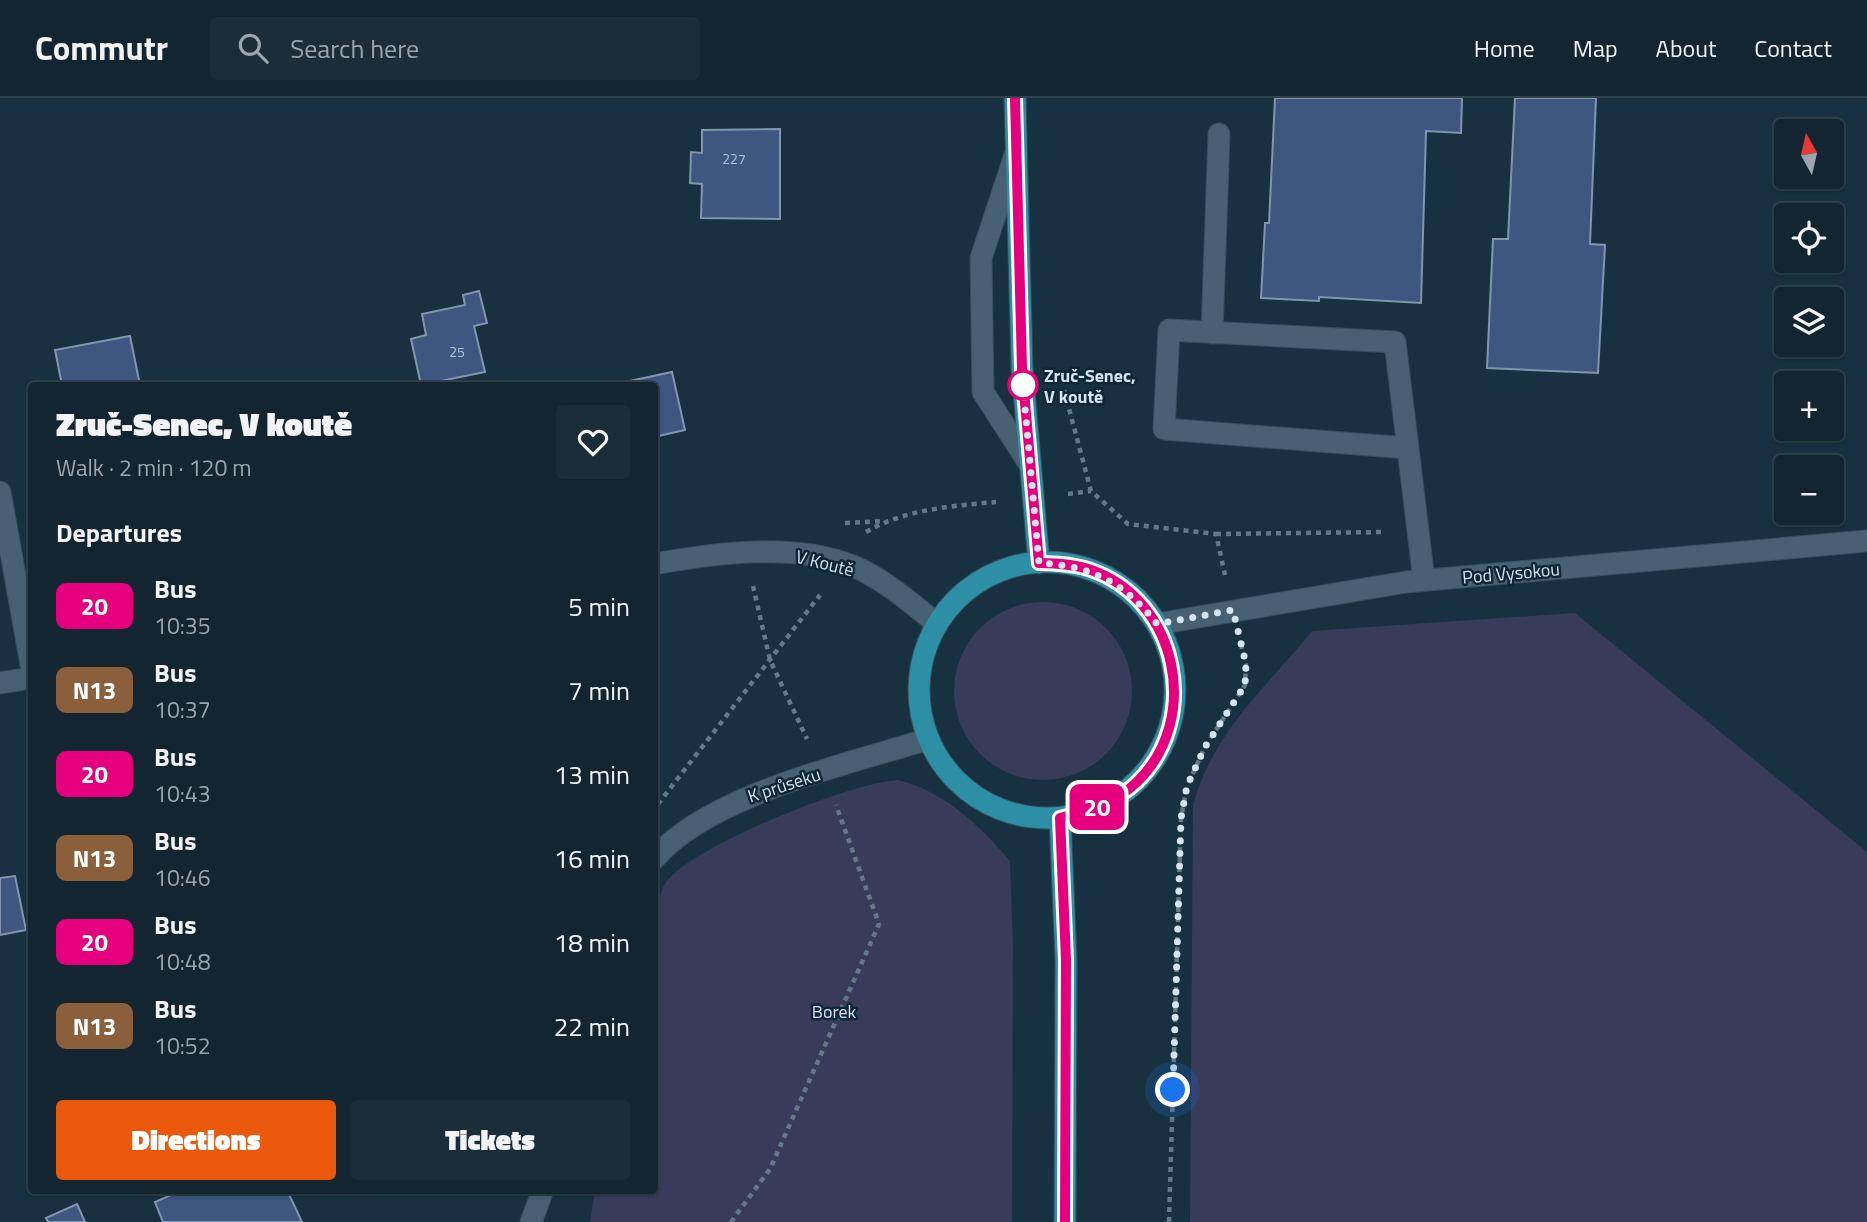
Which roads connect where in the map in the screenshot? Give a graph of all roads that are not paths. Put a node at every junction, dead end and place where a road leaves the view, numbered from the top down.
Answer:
1 (1015, 98) edge
2 (1023, 98) edge
3 (1015, 121) junction
4 (1219, 134) dead end
5 (1016, 153) junction
6 (1212, 333) junction
7 (1408, 448) junction
8 (1030, 465) junction
9 (0, 492) edge
10 (1867, 541) edge
11 (1039, 563) junction
12 (658, 565) edge
13 (1424, 580) junction
14 (1157, 624) junction
15 (937, 625) junction
16 (28, 648) edge
17 (28, 679) edge
18 (0, 683) edge
19 (928, 739) junction
20 (1060, 818) junction
21 (658, 854) edge
22 (542, 1194) edge
23 (531, 1222) edge
24 (1065, 1222) edge

1 - 3 main road
2 - 3 street
3 - 5 main road
4 - 6 street
5 - 8 main road
5 - 8 street
6 - 7 street
6 - 7 street
7 - 13 street
8 - 11 main road
9 - 16 street
10 - 13 street, Pod Vysokou
11 - 14 main road
11 - 15 main road
12 - 15 street, V Koutě
13 - 14 street, Pod Vysokou
14 - 20 main road
15 - 19 main road
17 - 18 street
19 - 20 main road
19 - 21 street, K průseku
20 - 24 main road
22 - 23 street

